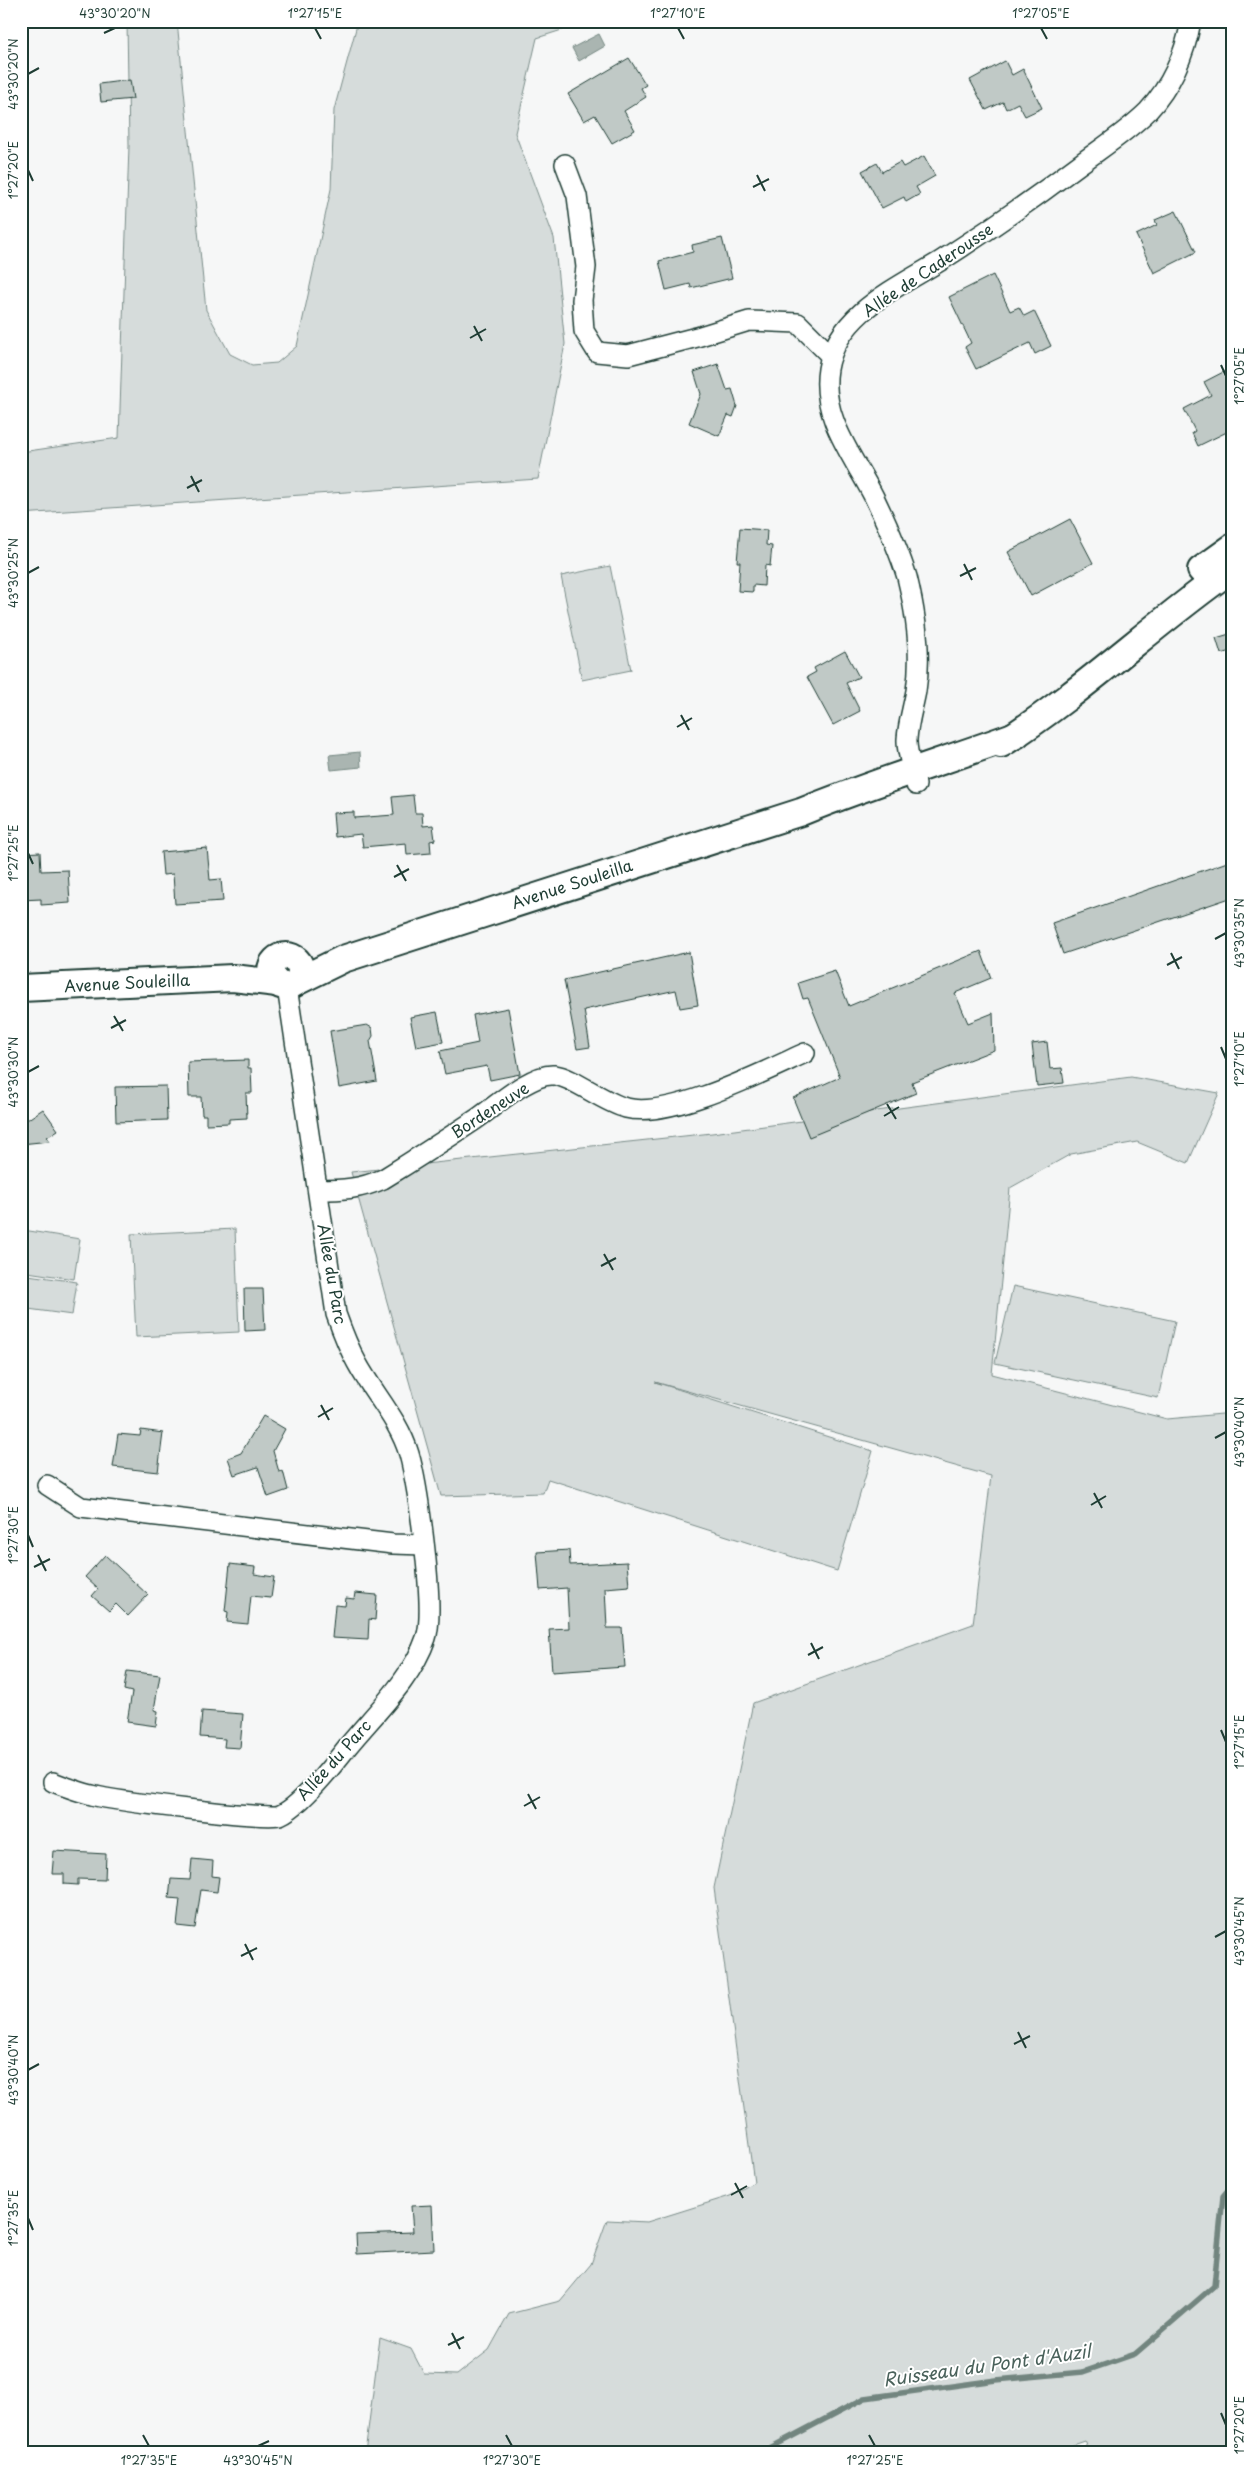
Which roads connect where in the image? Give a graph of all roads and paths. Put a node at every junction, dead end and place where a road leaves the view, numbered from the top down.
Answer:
1 (1191, 21) edge
2 (565, 164) dead end
3 (831, 356) junction
4 (1233, 547) edge
5 (1233, 568) edge
6 (1133, 644) junction
7 (915, 778) junction
8 (286, 974) junction
9 (21, 988) edge
10 (805, 1053) dead end
11 (318, 1190) junction
12 (47, 1485) dead end
13 (424, 1545) junction
14 (53, 1782) dead end

1 - 3 street, Allée de Caderousse
2 - 3 street
3 - 7 street, Allée de Caderousse
4 - 6 street
5 - 6 street
6 - 7 street, Avenue Souleilla
7 - 8 street, Avenue Souleilla
8 - 9 street, Avenue Souleilla
8 - 11 street, Allée du Parc
10 - 11 street, Bordeneuve
11 - 13 street, Allée du Parc
12 - 13 street
13 - 14 street, Allée du Parc

